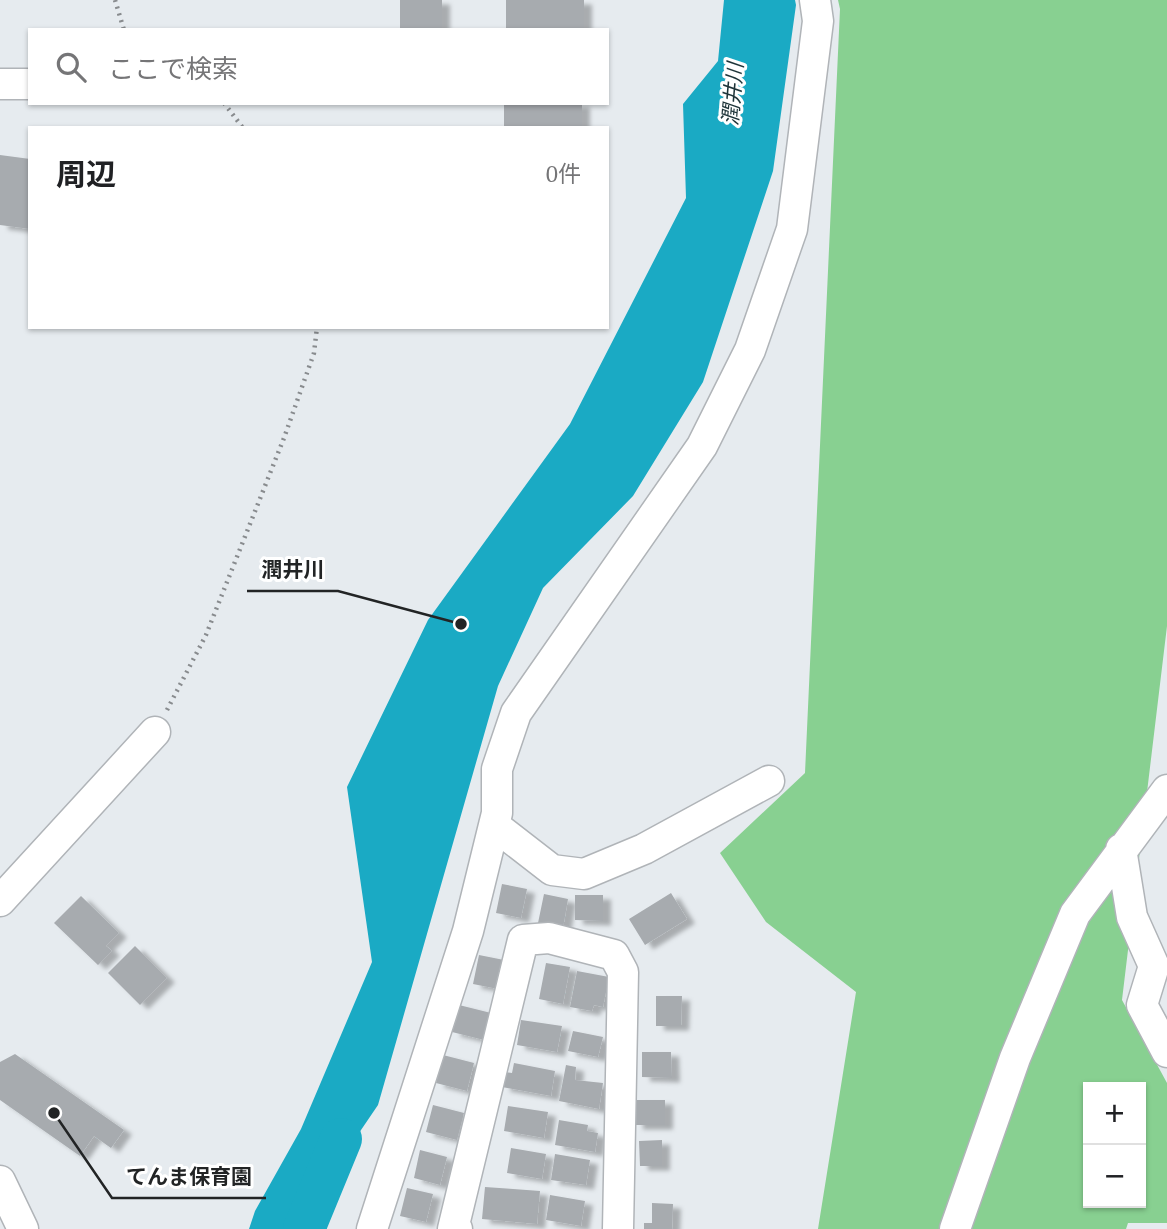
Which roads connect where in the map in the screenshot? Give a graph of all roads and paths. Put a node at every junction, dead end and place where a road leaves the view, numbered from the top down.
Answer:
1 (116, 0) edge
2 (815, 0) edge
3 (123, 28) edge
4 (0, 84) edge
5 (28, 84) edge
6 (226, 105) edge
7 (241, 126) edge
8 (317, 329) edge
9 (155, 732) joint
10 (769, 781) dead end
11 (1167, 790) edge
12 (494, 825) junction
13 (1121, 849) junction
14 (0, 901) edge
15 (1167, 1052) edge
16 (0, 1181) edge
17 (23, 1229) edge
18 (372, 1229) edge
19 (457, 1229) edge
20 (618, 1229) edge
21 (955, 1229) edge

1 - 3 path
2 - 12 street
4 - 5 street
6 - 7 path
8 - 9 path
9 - 14 street
10 - 12 street
11 - 13 street
12 - 18 street
13 - 15 street
13 - 21 street
16 - 17 street
19 - 20 street

